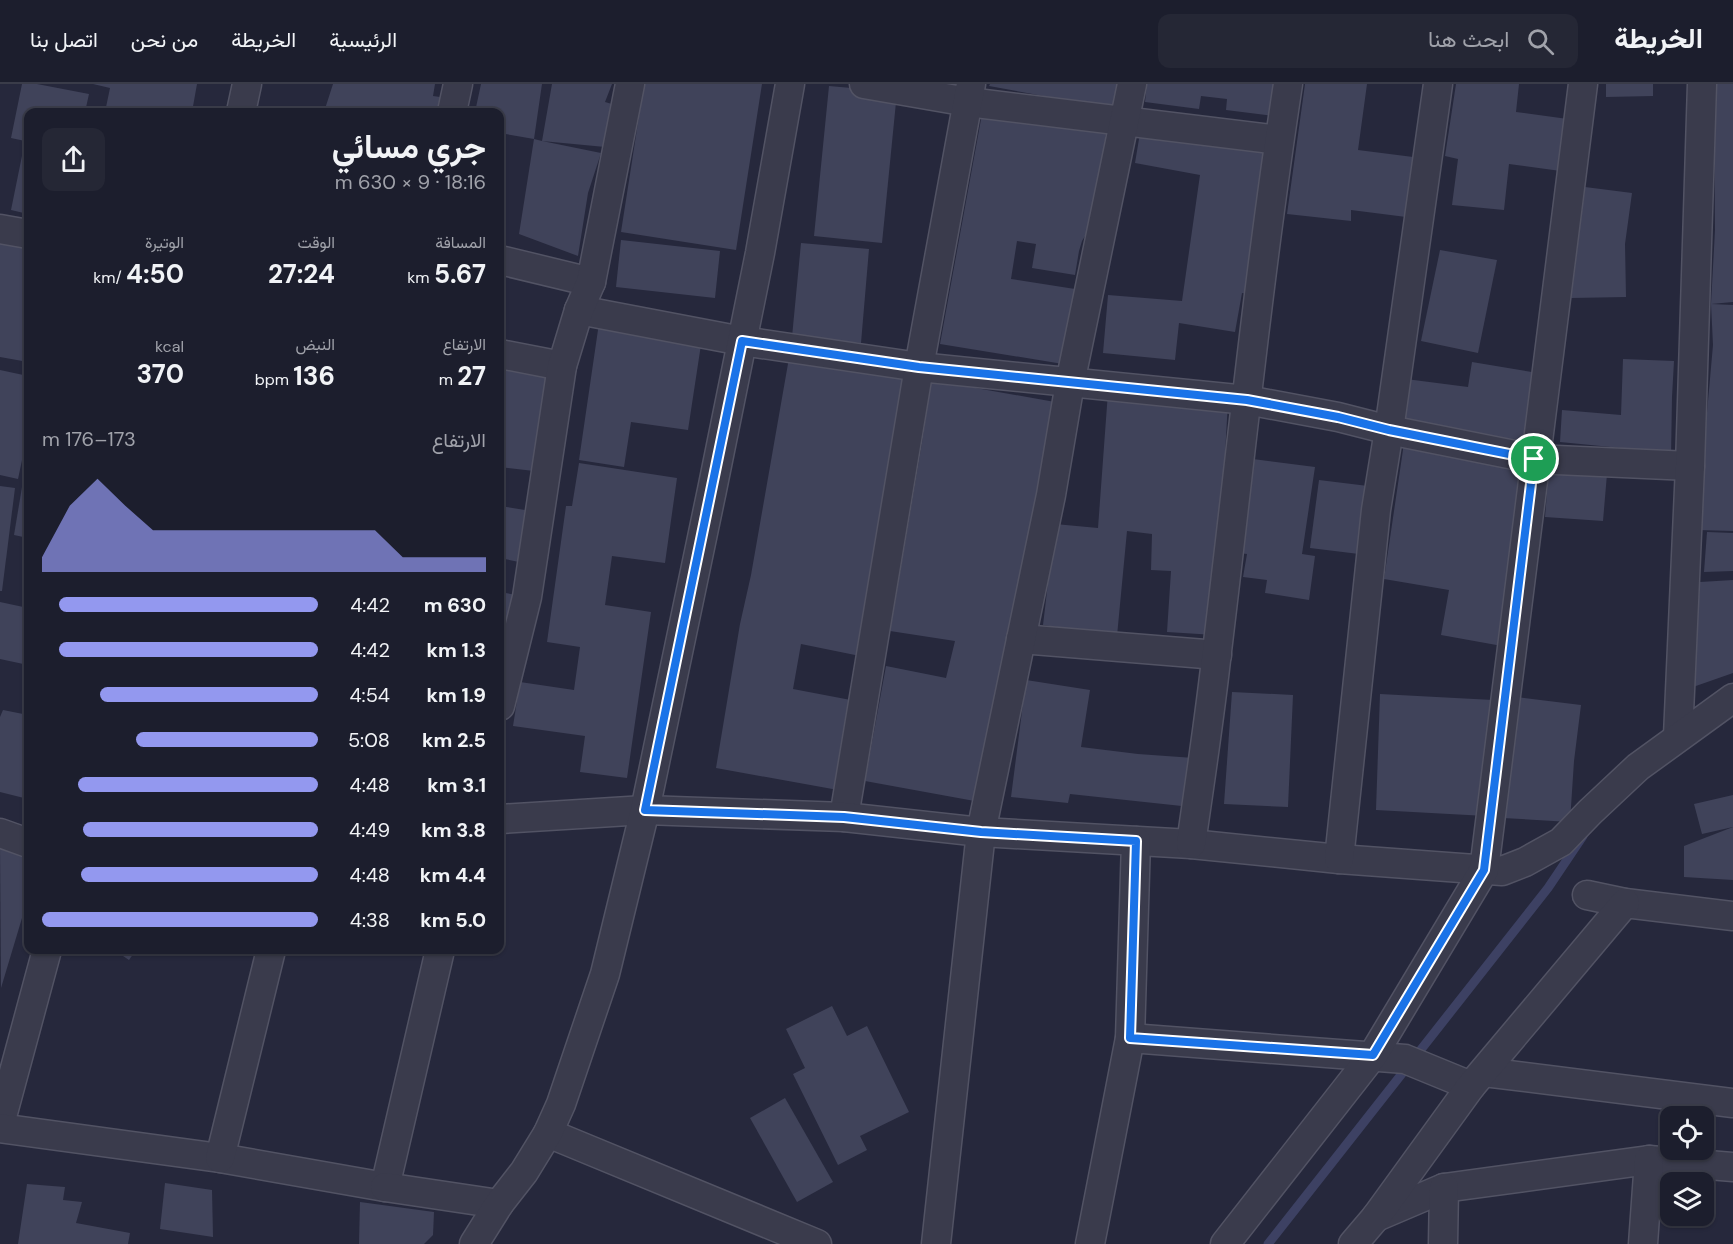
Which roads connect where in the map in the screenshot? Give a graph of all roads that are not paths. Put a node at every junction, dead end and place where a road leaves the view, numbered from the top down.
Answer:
1 (247, 84) edge
2 (458, 84) edge
3 (630, 84) edge
4 (790, 84) edge
5 (864, 84) edge
6 (1132, 84) edge
7 (1288, 84) edge
8 (1438, 84) edge
9 (1583, 84) edge
10 (1702, 84) edge
11 (969, 93) edge
12 (242, 108) edge
13 (453, 108) edge
14 (1125, 122) junction
15 (1279, 140) junction
16 (0, 229) edge
17 (24, 233) edge
18 (504, 261) edge
19 (591, 282) junction
20 (579, 310) junction
21 (742, 341) junction
22 (504, 355) edge
23 (562, 366) junction
24 (919, 367) junction
25 (1070, 383) junction
26 (1247, 400) junction
27 (1389, 430) junction
28 (1534, 459) junction
29 (1690, 466) junction
30 (1021, 639) junction
31 (1217, 655) junction
32 (504, 690) edge
33 (1733, 698) edge
34 (1678, 736) junction
35 (645, 810) junction
36 (844, 817) junction
37 (504, 819) edge
38 (0, 832) edge
39 (981, 832) junction
40 (24, 841) edge
41 (1136, 841) junction
42 (1191, 844) junction
43 (1339, 859) junction
44 (1484, 870) junction
45 (1587, 895) dead end
46 (1625, 903) junction
47 (1733, 916) edge
48 (46, 954) edge
49 (270, 954) edge
50 (439, 954) edge
51 (1130, 1038) junction
52 (1373, 1055) junction
53 (1478, 1079) junction
54 (1733, 1103) edge
55 (0, 1126) edge
56 (548, 1133) junction
57 (220, 1158) junction
58 (1649, 1160) junction
59 (1733, 1167) edge
60 (385, 1187) junction
61 (1444, 1188) junction
62 (499, 1204) junction
63 (1376, 1217) junction
64 (474, 1244) edge
65 (817, 1244) edge
66 (936, 1244) edge
67 (1090, 1244) edge
68 (1225, 1244) edge
69 (1353, 1244) edge
70 (1443, 1244) edge
71 (1643, 1244) edge

1 - 12 street
2 - 13 street
3 - 19 street
4 - 21 street
5 - 11 street
6 - 14 street
7 - 15 street
8 - 27 street
9 - 28 street
10 - 29 street
11 - 14 street
11 - 24 street
14 - 15 street
14 - 25 street
15 - 26 street
16 - 17 street
18 - 19 street
19 - 20 street
20 - 21 street
20 - 23 street
21 - 24 street
21 - 35 street
22 - 23 street
23 - 32 street
24 - 25 street
24 - 36 street
25 - 26 street
25 - 30 street
26 - 27 street
26 - 31 street
27 - 28 street
27 - 43 street
28 - 29 street
28 - 44 street
29 - 34 street
30 - 31 street
30 - 39 street
31 - 42 street
33 - 34 street
34 - 44 street
35 - 36 street
35 - 37 street
35 - 56 street
36 - 39 street
38 - 40 street
39 - 41 street
39 - 66 street
41 - 42 street
41 - 51 street
42 - 43 street
43 - 44 street
44 - 52 street
45 - 46 street
46 - 47 street
46 - 53 street
48 - 55 street
49 - 57 street
50 - 60 street
51 - 52 street
51 - 67 street
52 - 53 street
52 - 68 street
53 - 54 street
53 - 63 street
55 - 57 street
56 - 62 street
56 - 65 street
57 - 60 street
58 - 59 street
58 - 61 street
58 - 71 street
60 - 62 street
61 - 63 street
61 - 70 street
62 - 64 street
63 - 69 street

